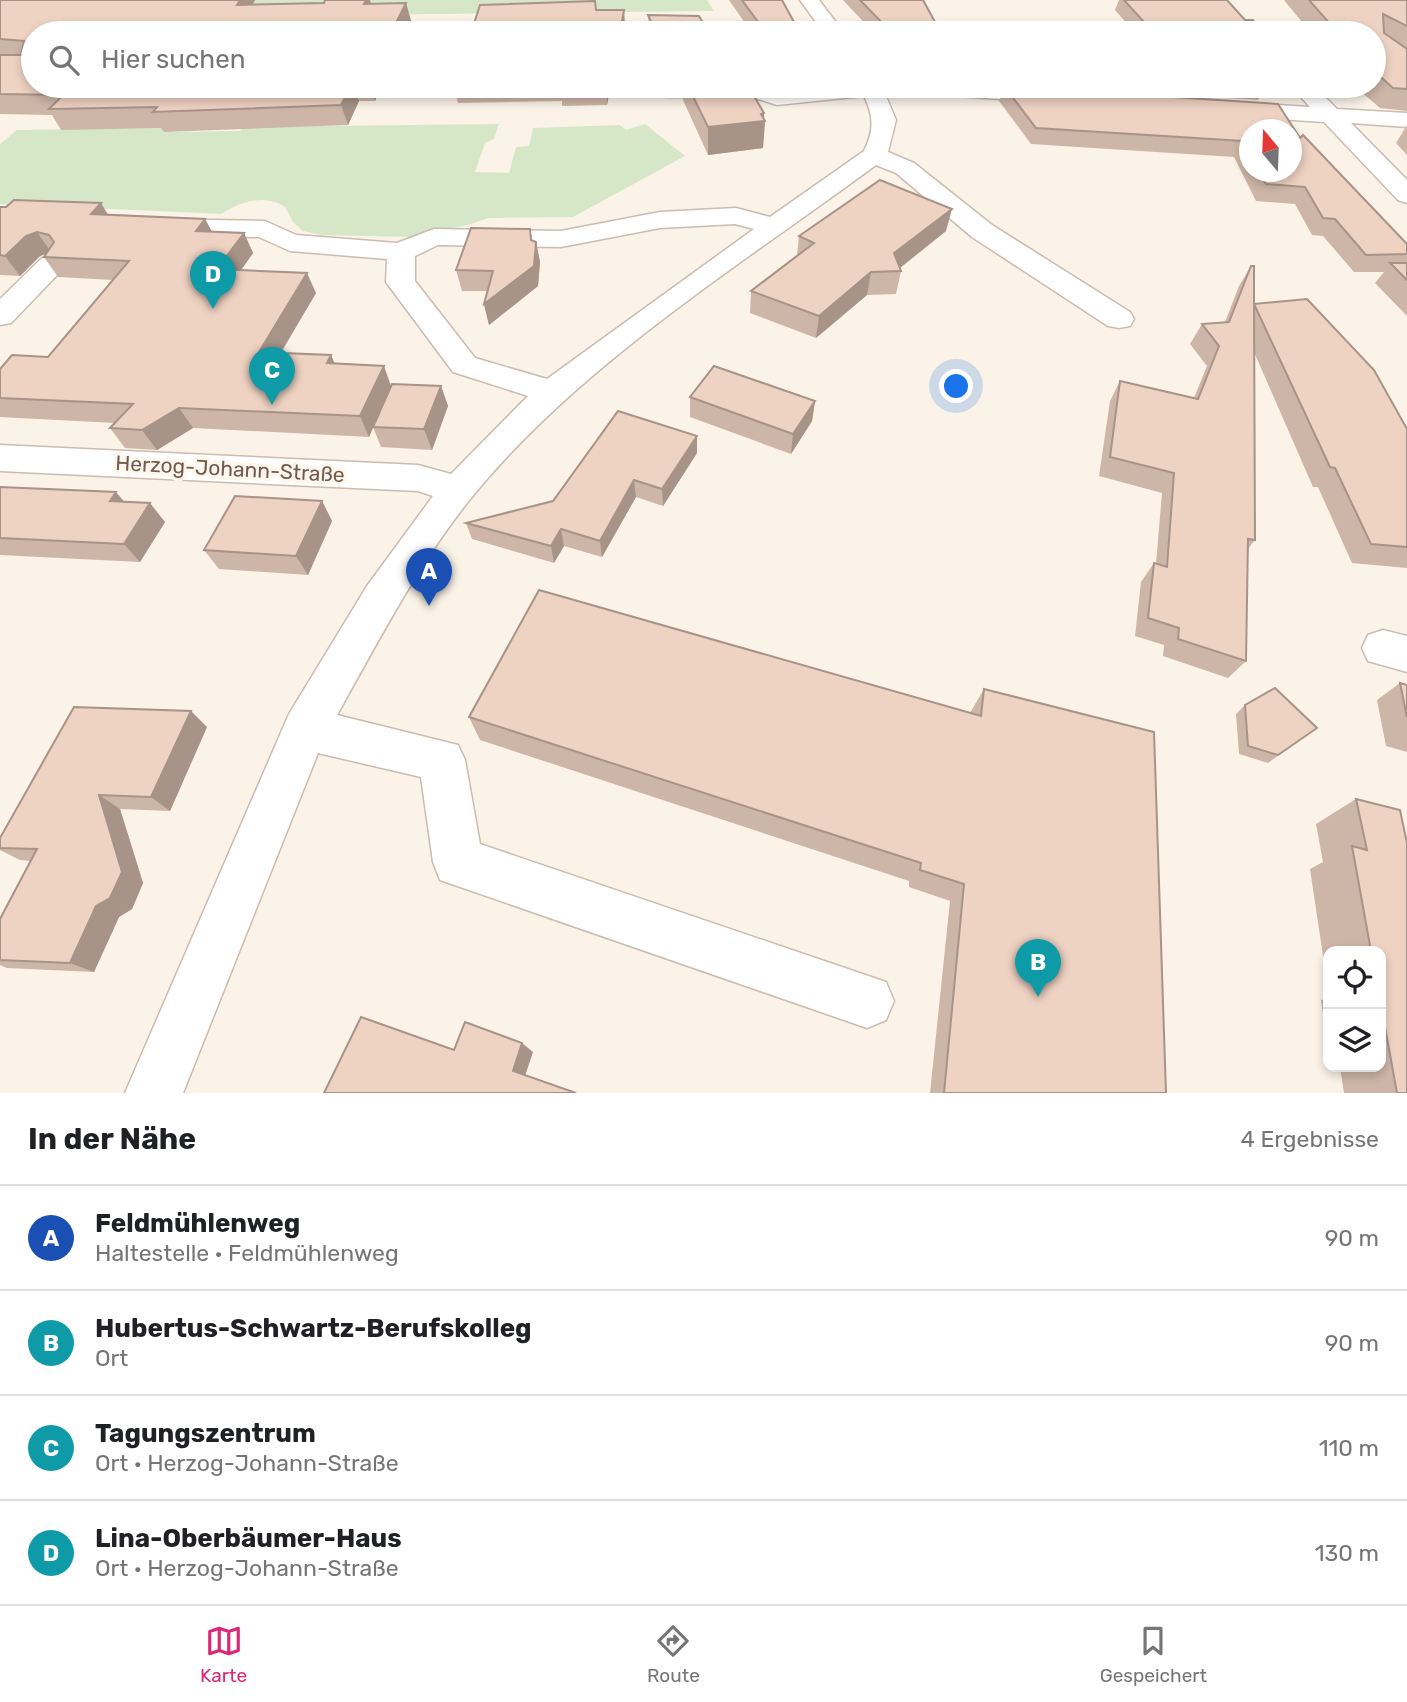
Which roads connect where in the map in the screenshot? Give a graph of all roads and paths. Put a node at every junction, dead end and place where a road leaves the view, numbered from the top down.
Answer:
1 (809, 0) edge
2 (825, 21) edge
3 (882, 98) edge
4 (1315, 98) edge
5 (1208, 107) edge
6 (1334, 116) junction
7 (1407, 120) edge
8 (874, 155) junction
9 (1407, 195) edge
10 (134, 226) edge
11 (773, 226) junction
12 (401, 252) junction
13 (52, 264) edge
14 (0, 316) edge
15 (1119, 319) dead end
16 (552, 392) junction
17 (0, 458) edge
18 (458, 489) junction
19 (305, 729) junction
20 (867, 1001) dead end
21 (154, 1093) edge

1 - 2 street
3 - 8 street
4 - 6 street
5 - 6 street
6 - 7 street
6 - 9 street
8 - 11 street
8 - 15 street
10 - 12 street
11 - 12 street
11 - 16 street
12 - 16 street
13 - 14 street
16 - 18 street
17 - 18 street, Herzog-Johann-Straße
18 - 19 street
19 - 20 street
19 - 21 street

